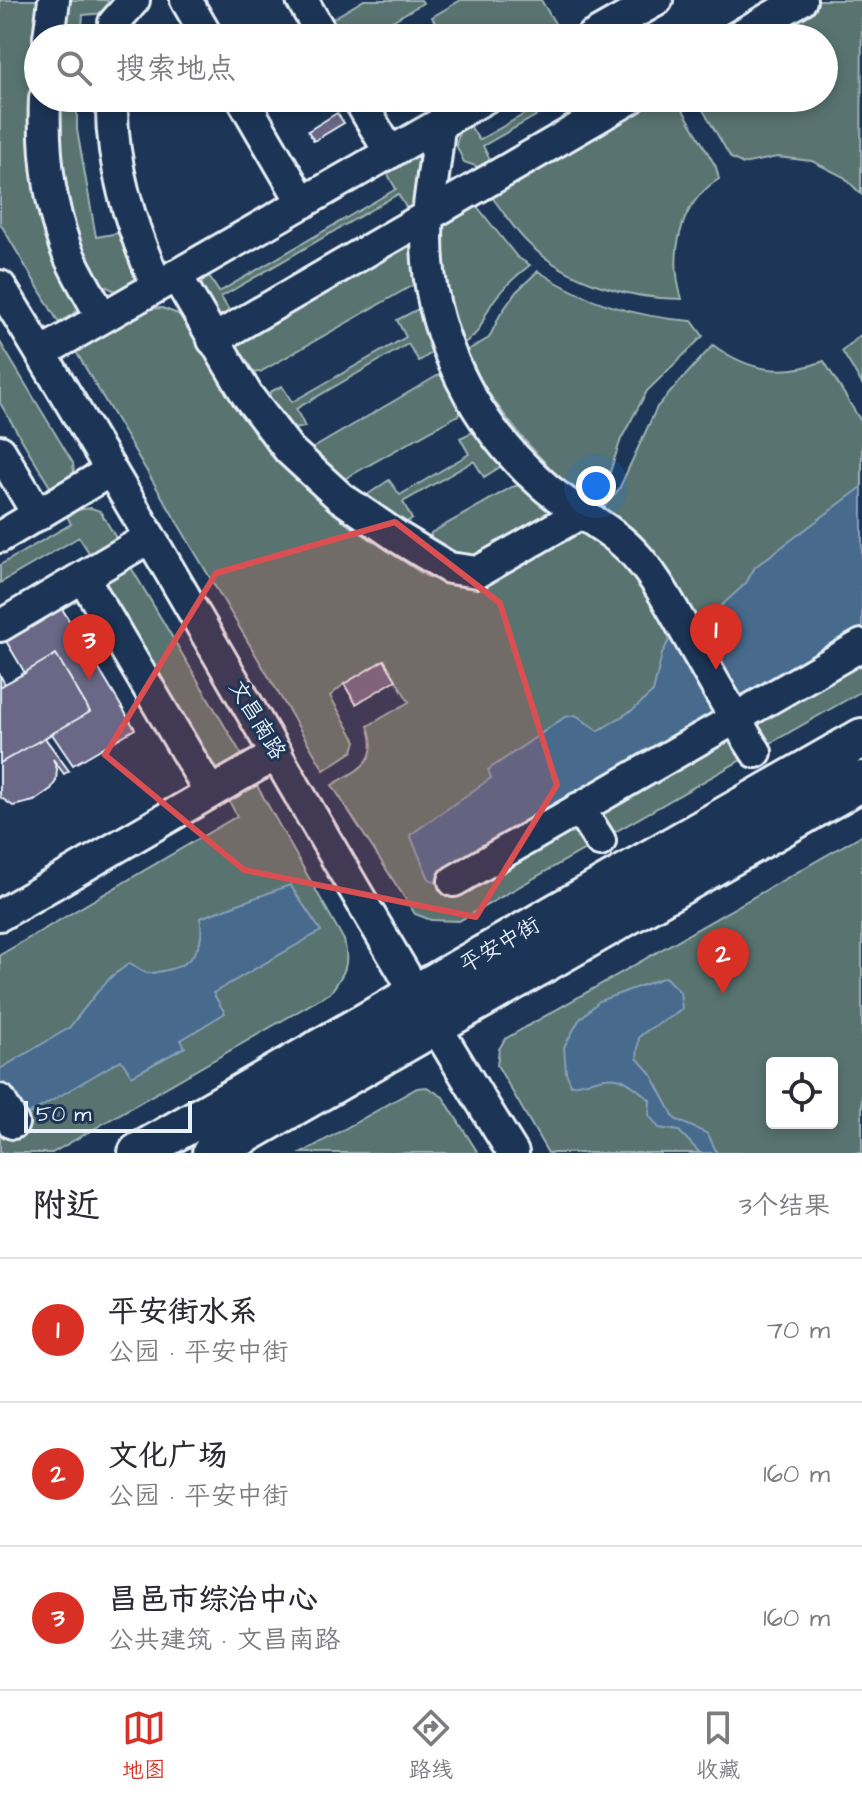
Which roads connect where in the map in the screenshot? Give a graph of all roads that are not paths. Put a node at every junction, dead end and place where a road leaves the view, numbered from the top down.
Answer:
1 (54, 0) edge
2 (134, 0) edge
3 (186, 0) edge
4 (302, 0) edge
5 (657, 0) edge
6 (801, 0) edge
7 (51, 24) edge
8 (114, 24) edge
9 (200, 24) edge
10 (316, 24) edge
11 (615, 24) edge
12 (759, 24) edge
13 (45, 112) edge
14 (112, 112) edge
15 (250, 112) edge
16 (366, 112) edge
17 (460, 112) edge
18 (607, 112) edge
19 (439, 124) junction
20 (390, 153) junction
21 (303, 203) junction
22 (428, 215) junction
23 (166, 280) junction
24 (0, 286) edge
25 (102, 318) junction
26 (213, 340) junction
27 (41, 353) junction
28 (0, 451) edge
29 (110, 471) junction
30 (581, 513) junction
31 (38, 515) junction
32 (0, 537) edge
33 (149, 538) junction
34 (83, 577) junction
35 (0, 626) edge
36 (862, 645) edge
37 (734, 718) junction
38 (862, 738) edge
39 (756, 752) dead end
40 (277, 754) junction
41 (862, 781) edge
42 (210, 792) junction
43 (579, 808) junction
44 (600, 841) dead end
45 (454, 881) dead end
46 (0, 915) edge
47 (425, 1009) junction
48 (138, 1153) edge
49 (212, 1153) edge
50 (513, 1153) edge

1 - 7 street
2 - 8 street
3 - 9 street
4 - 10 street
5 - 11 street
6 - 12 street
13 - 25 street
14 - 23 street
15 - 21 street
16 - 20 street
17 - 19 street
18 - 22 street
19 - 20 street
19 - 22 street
20 - 21 street
21 - 23 street
22 - 26 street
22 - 30 street
23 - 25 street
23 - 26 street
24 - 27 street, 文昌南路
25 - 27 street
26 - 30 street
27 - 29 street, 文昌南路
28 - 31 street
29 - 31 street
29 - 33 street, 文昌南路
30 - 37 street
31 - 32 street
33 - 34 street
33 - 40 street, 文昌南路
34 - 35 street
34 - 42 street
36 - 37 street
37 - 39 street
37 - 43 street
38 - 47 main road, 平安中街
40 - 42 street
40 - 47 street, 文昌南路
41 - 47 main road, 平安中街
42 - 46 street
43 - 44 street
43 - 45 street
47 - 48 main road, 平安中街
47 - 49 main road, 平安中街
47 - 50 street, 文昌南路

